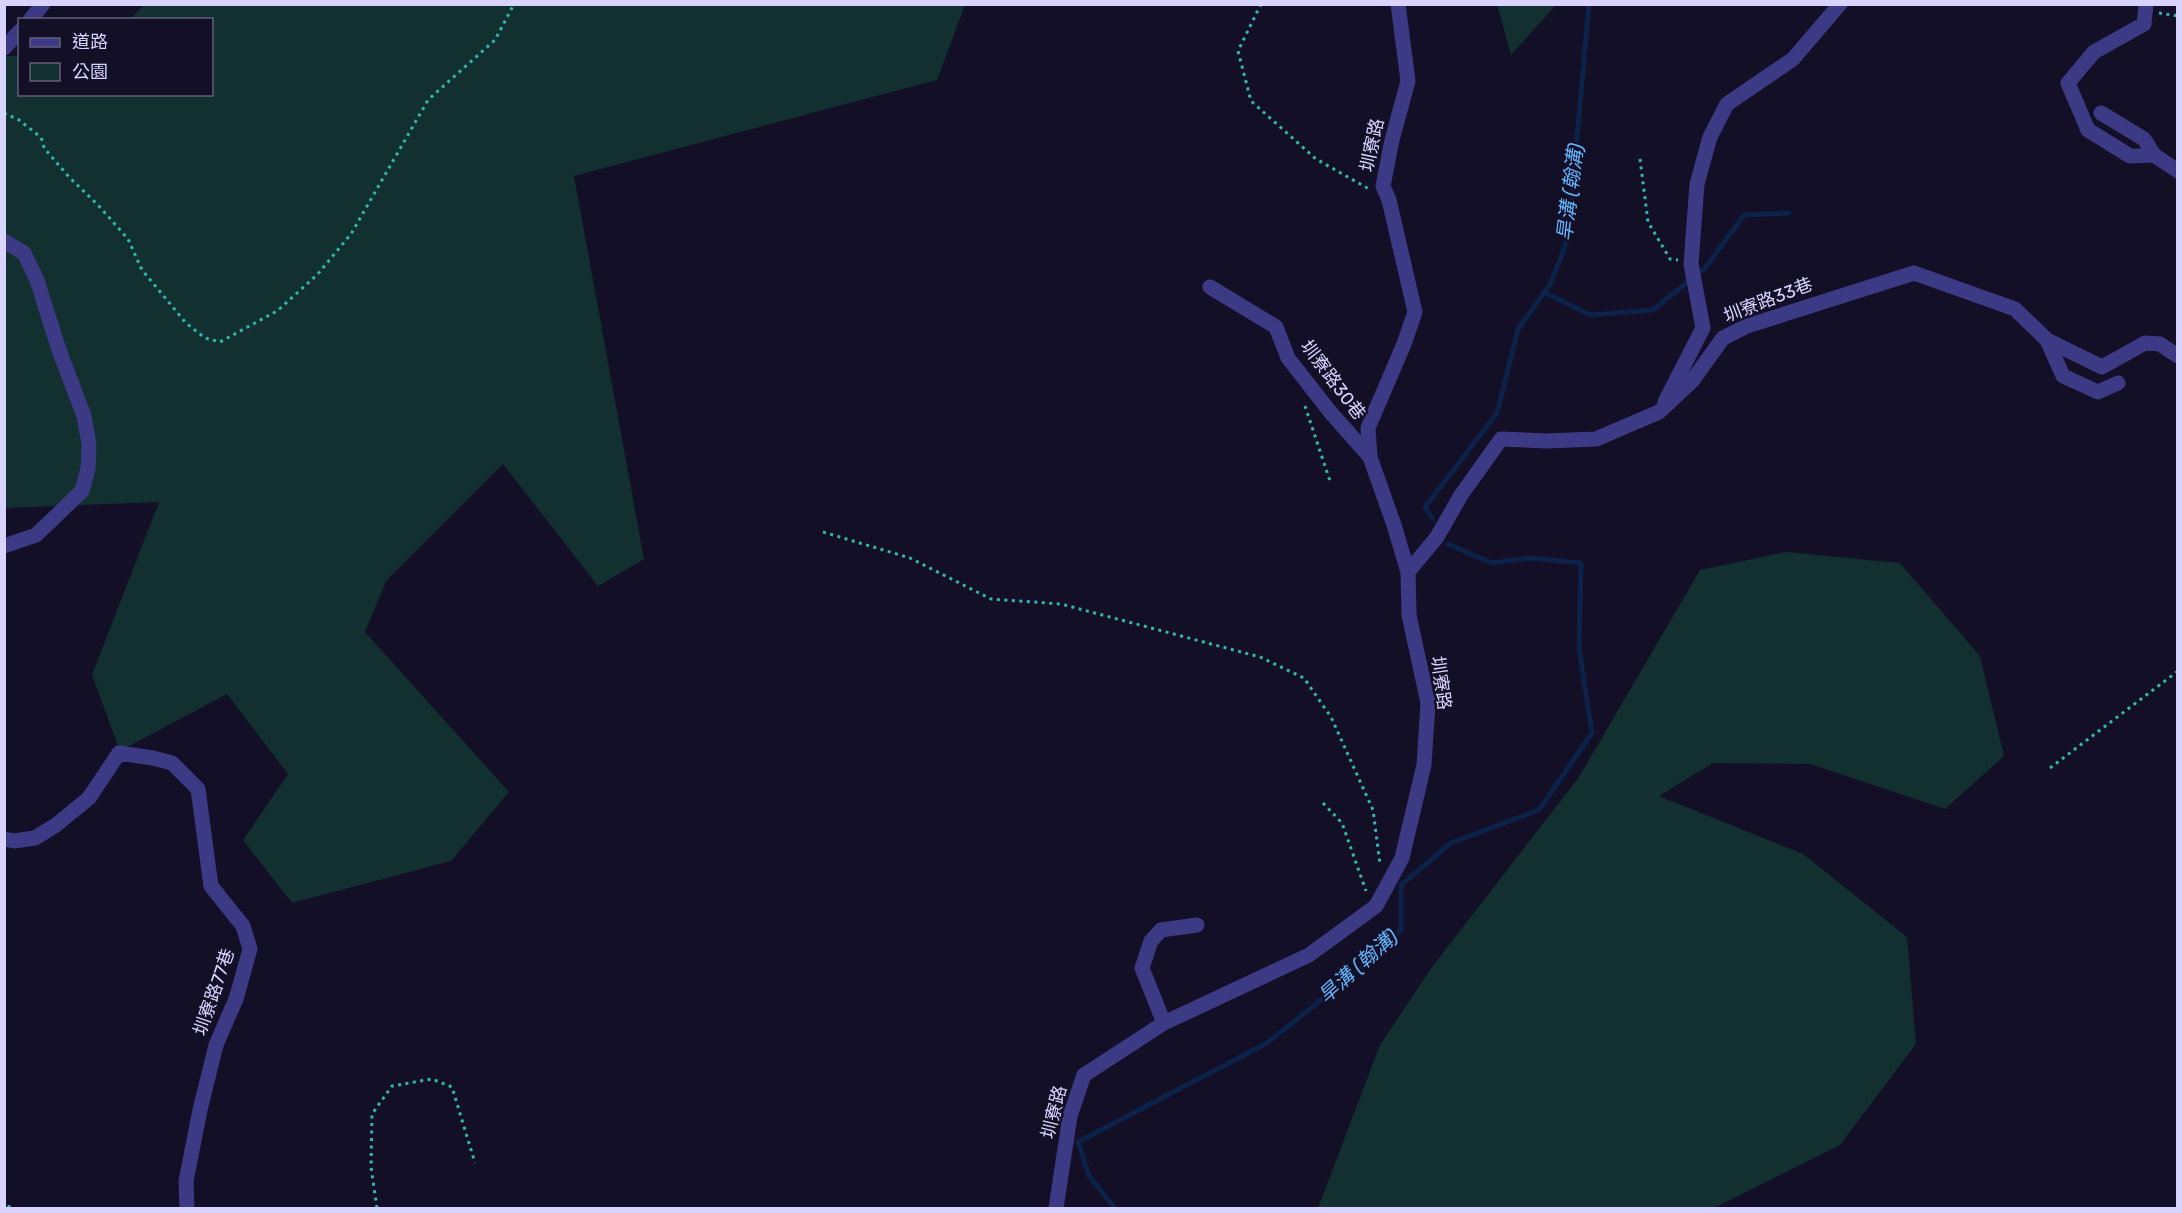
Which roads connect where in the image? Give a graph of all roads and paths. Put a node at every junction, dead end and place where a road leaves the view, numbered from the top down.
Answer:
1 (43, 4) edge
2 (514, 4) edge
3 (1261, 4) edge
4 (1398, 4) edge
5 (1840, 4) edge
6 (2145, 4) edge
7 (32, 18) edge
8 (18, 33) edge
9 (4, 48) edge
10 (4, 113) edge
11 (2101, 113) dead end
12 (2154, 155) junction
13 (1640, 159) dead end
14 (2178, 171) edge
15 (1389, 200) junction
16 (4, 241) edge
17 (1691, 264) junction
18 (1210, 287) dead end
19 (2047, 340) junction
20 (2178, 356) edge
21 (2118, 383) dead end
22 (1317, 395) junction
23 (1659, 412) junction
24 (1370, 457) junction
25 (1330, 481) dead end
26 (823, 532) dead end
27 (4, 546) edge
28 (1408, 572) junction
29 (2178, 671) edge
30 (2050, 768) dead end
31 (1323, 803) dead end
32 (4, 839) edge
33 (1385, 892) junction
34 (1376, 906) junction
35 (1197, 925) dead end
36 (1164, 1023) junction
37 (475, 1163) dead end
38 (9, 1202) dead end
39 (9, 1209) edge
40 (187, 1209) edge
41 (377, 1209) edge
42 (1056, 1209) edge

1 - 7 street
2 - 10 path
3 - 15 path
4 - 15 street, 圳寮路
5 - 17 street
6 - 12 street
8 - 9 street
11 - 12 street
12 - 14 street
13 - 17 path
15 - 24 street, 圳寮路
16 - 27 street
17 - 23 street
18 - 22 street, 圳寮路30巷
19 - 20 street, 圳寮路33巷
19 - 21 street
19 - 23 street, 圳寮路33巷
22 - 24 street, 圳寮路30巷
22 - 25 path
23 - 28 street, 圳寮路33巷
24 - 28 street, 圳寮路
26 - 33 path
28 - 33 street, 圳寮路
29 - 30 path
31 - 34 path
32 - 40 street, 圳寮路77巷
33 - 34 street, 圳寮路
34 - 36 street, 圳寮路
35 - 36 street
36 - 42 street, 圳寮路
37 - 41 path
38 - 39 path

